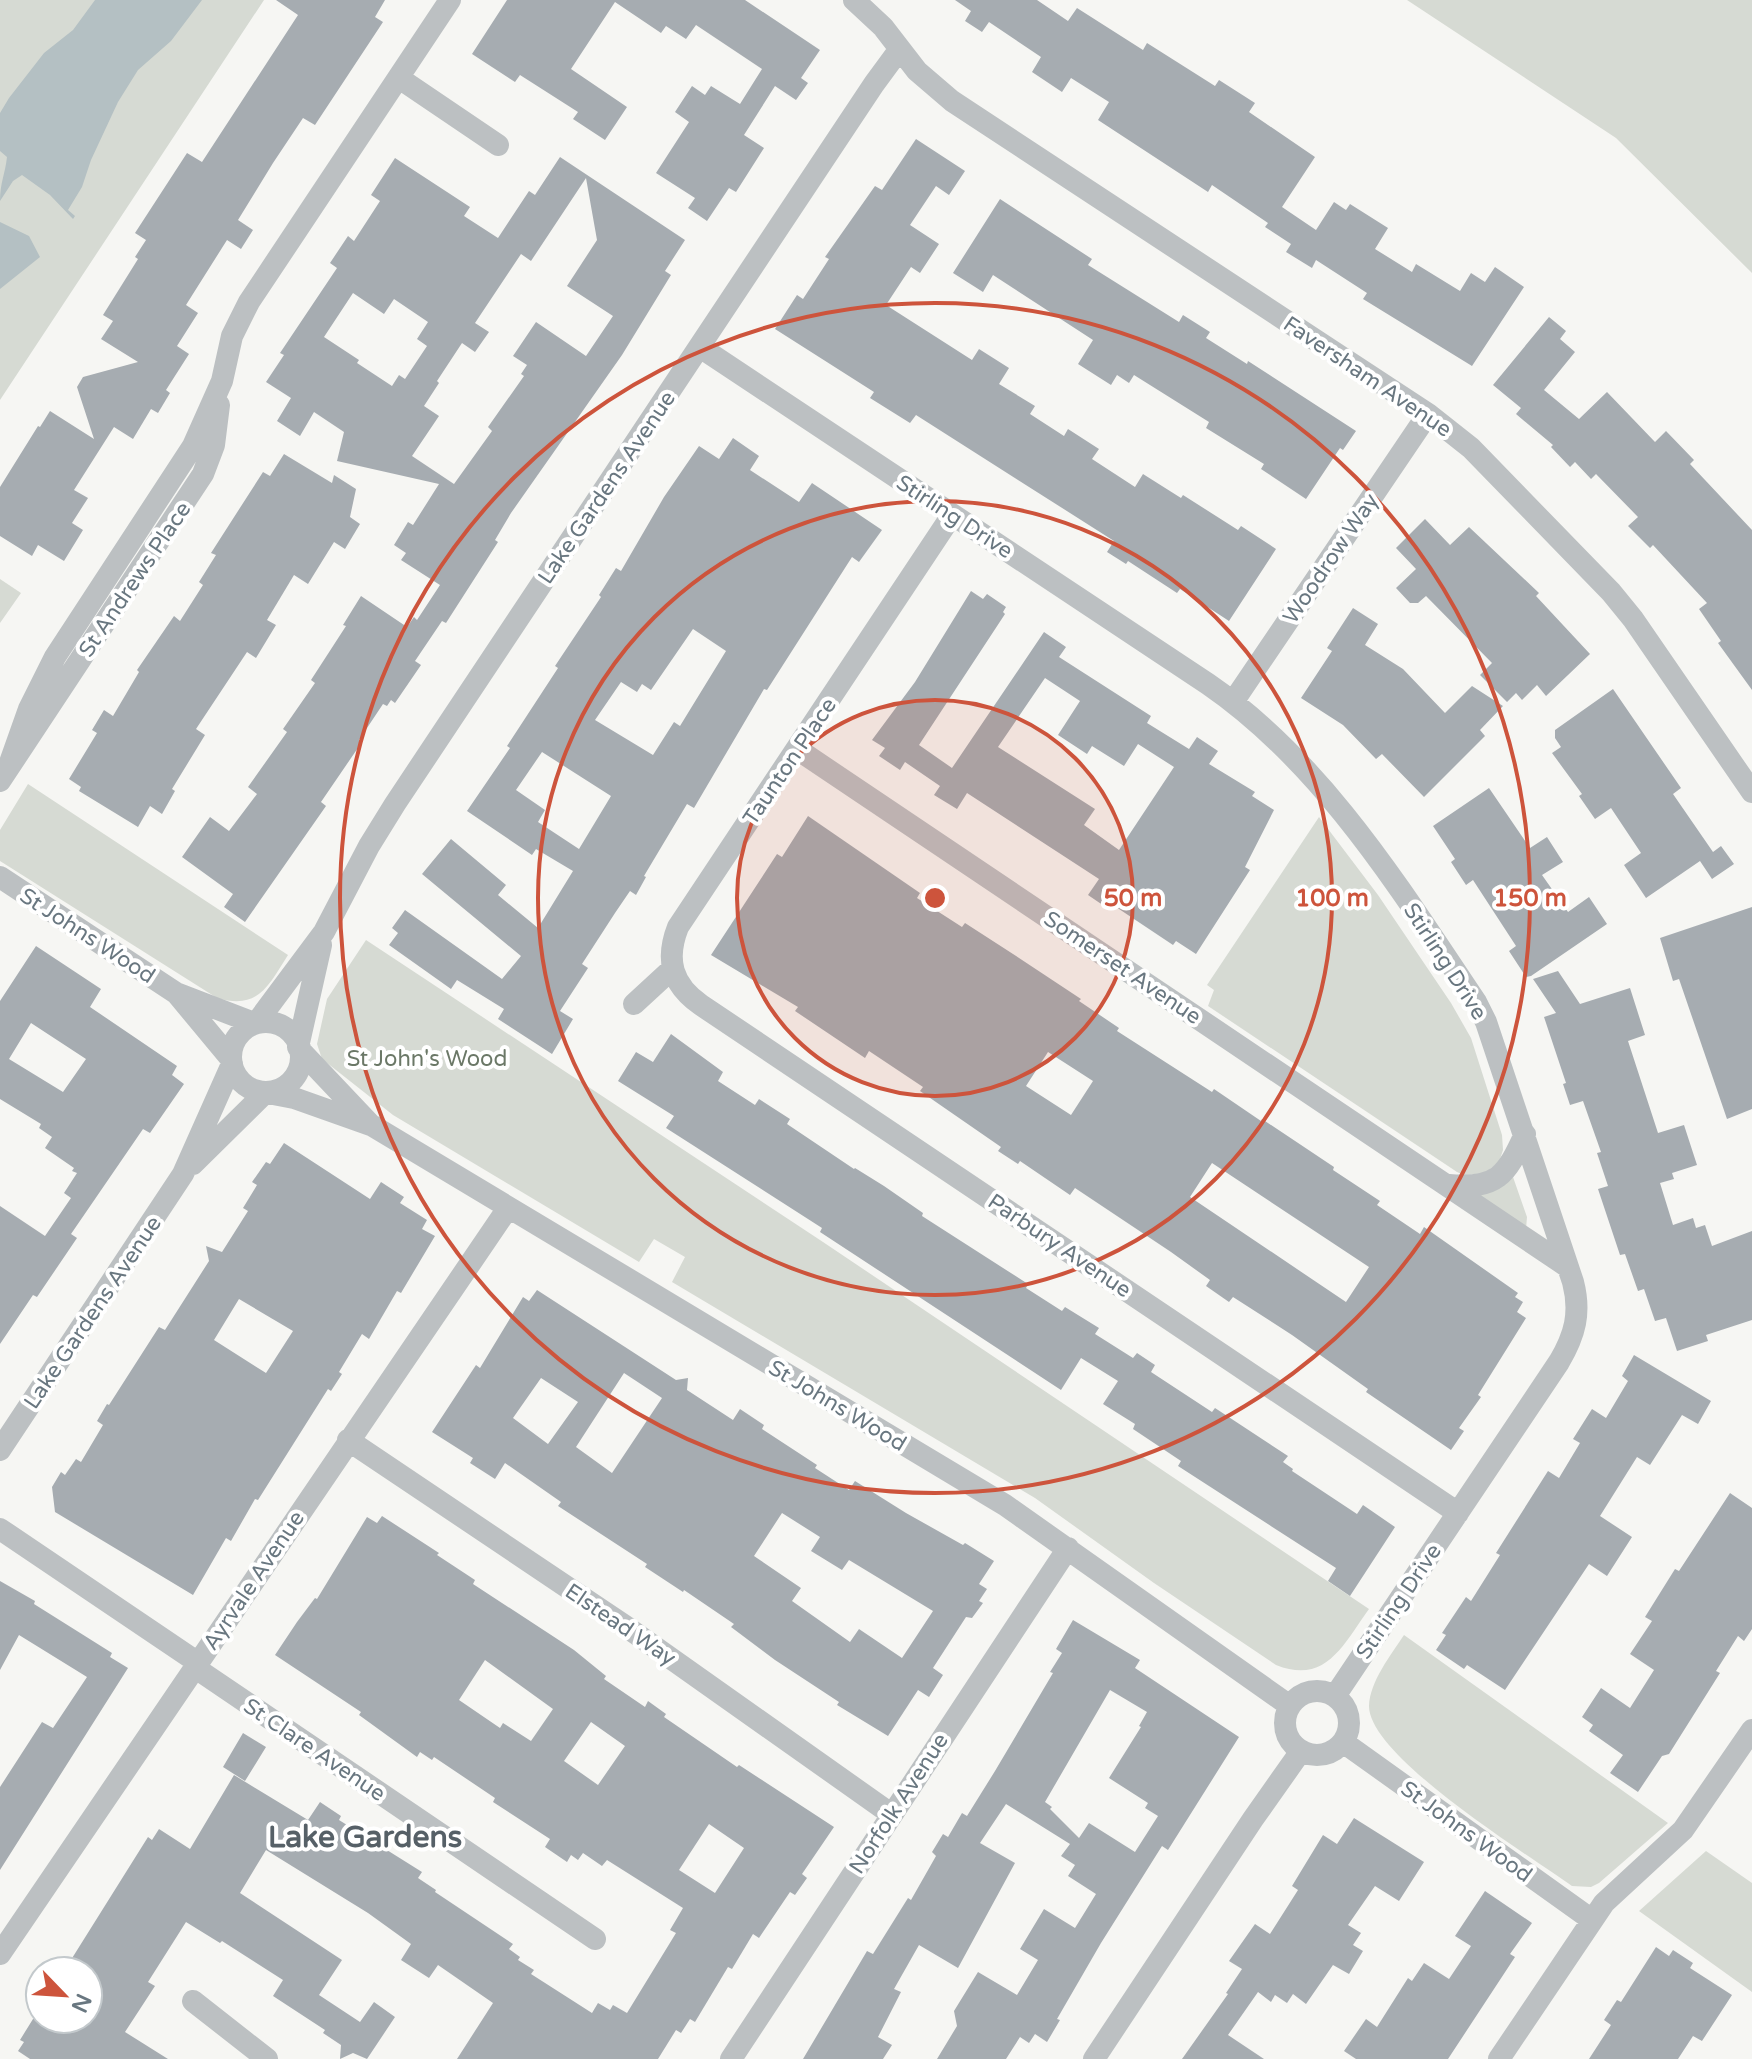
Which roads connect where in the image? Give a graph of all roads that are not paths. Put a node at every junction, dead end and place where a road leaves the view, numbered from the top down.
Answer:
1 (450, 0) edge
2 (854, 0) edge
3 (899, 50) junction
4 (399, 78) junction
5 (498, 145) dead end
6 (700, 347) junction
7 (1428, 414) junction
8 (952, 515) junction
9 (1233, 702) junction
10 (797, 749) junction
11 (4, 775) edge
12 (1752, 792) edge
13 (1, 879) edge
14 (324, 932) junction
15 (672, 969) junction
16 (176, 993) junction
17 (634, 1004) dead end
18 (255, 1023) junction
19 (298, 1048) junction
20 (232, 1061) junction
21 (266, 1093) junction
22 (373, 1126) junction
23 (1525, 1134) junction
24 (183, 1174) junction
25 (1448, 1184) junction
26 (508, 1208) junction
27 (1568, 1267) junction
28 (348, 1440) junction
29 (0, 1450) edge
30 (1458, 1513) junction
31 (0, 1529) edge
32 (1068, 1548) junction
33 (196, 1665) junction
34 (1335, 1696) junction
35 (1290, 1706) junction
36 (1752, 1730) edge
37 (1343, 1742) junction
38 (1301, 1751) junction
39 (891, 1814) junction
40 (1592, 1920) junction
41 (595, 1939) dead end
42 (0, 1954) edge
43 (193, 2001) dead end
44 (267, 2059) edge
45 (731, 2059) edge
46 (1094, 2059) edge
47 (1499, 2059) edge

1 - 4 street, St Andrews Place
2 - 3 street
3 - 6 street, Lake Gardens Avenue
3 - 7 street, Faversham Avenue
4 - 5 street
4 - 11 street, St Andrews Place
6 - 8 street, Stirling Drive
6 - 14 street, Lake Gardens Avenue
7 - 9 street, Woodrow Way
7 - 12 street, Faversham Avenue
8 - 9 street, Stirling Drive
8 - 10 street, Taunton Place
9 - 23 street, Stirling Drive
10 - 15 street, Taunton Place
10 - 25 street, Somerset Avenue
13 - 16 street, St Johns Wood
14 - 18 street, Lake Gardens Avenue
14 - 19 street, Lake Gardens Avenue
15 - 17 street
15 - 30 street, Parbury Avenue
16 - 18 street, St Johns Wood
16 - 20 street, St Johns Wood
18 - 19 street
18 - 20 street
19 - 21 street
19 - 22 street, St Johns Wood
20 - 21 street
20 - 24 street, Lake Gardens Avenue
21 - 22 street, St Johns Wood
21 - 24 street, Lake Gardens Avenue
22 - 26 street, St Johns Wood
23 - 25 street
23 - 27 street, Stirling Drive
24 - 29 street, Lake Gardens Avenue
25 - 27 street, Somerset Avenue
26 - 28 street, Ayrvale Avenue
26 - 32 street, St Johns Wood
27 - 30 street, Stirling Drive
28 - 33 street, Ayrvale Avenue
28 - 39 street, Elstead Way
30 - 34 street, Stirling Drive
31 - 33 street, St Clare Avenue
32 - 35 street, St Johns Wood
32 - 39 street, Norfolk Avenue
33 - 41 street, St Clare Avenue
33 - 42 street, Ayrvale Avenue
34 - 35 street
34 - 37 street
35 - 38 street
36 - 40 street
37 - 38 street
37 - 40 street, St Johns Wood
38 - 46 street
39 - 45 street, Norfolk Avenue
40 - 47 street
43 - 44 street

